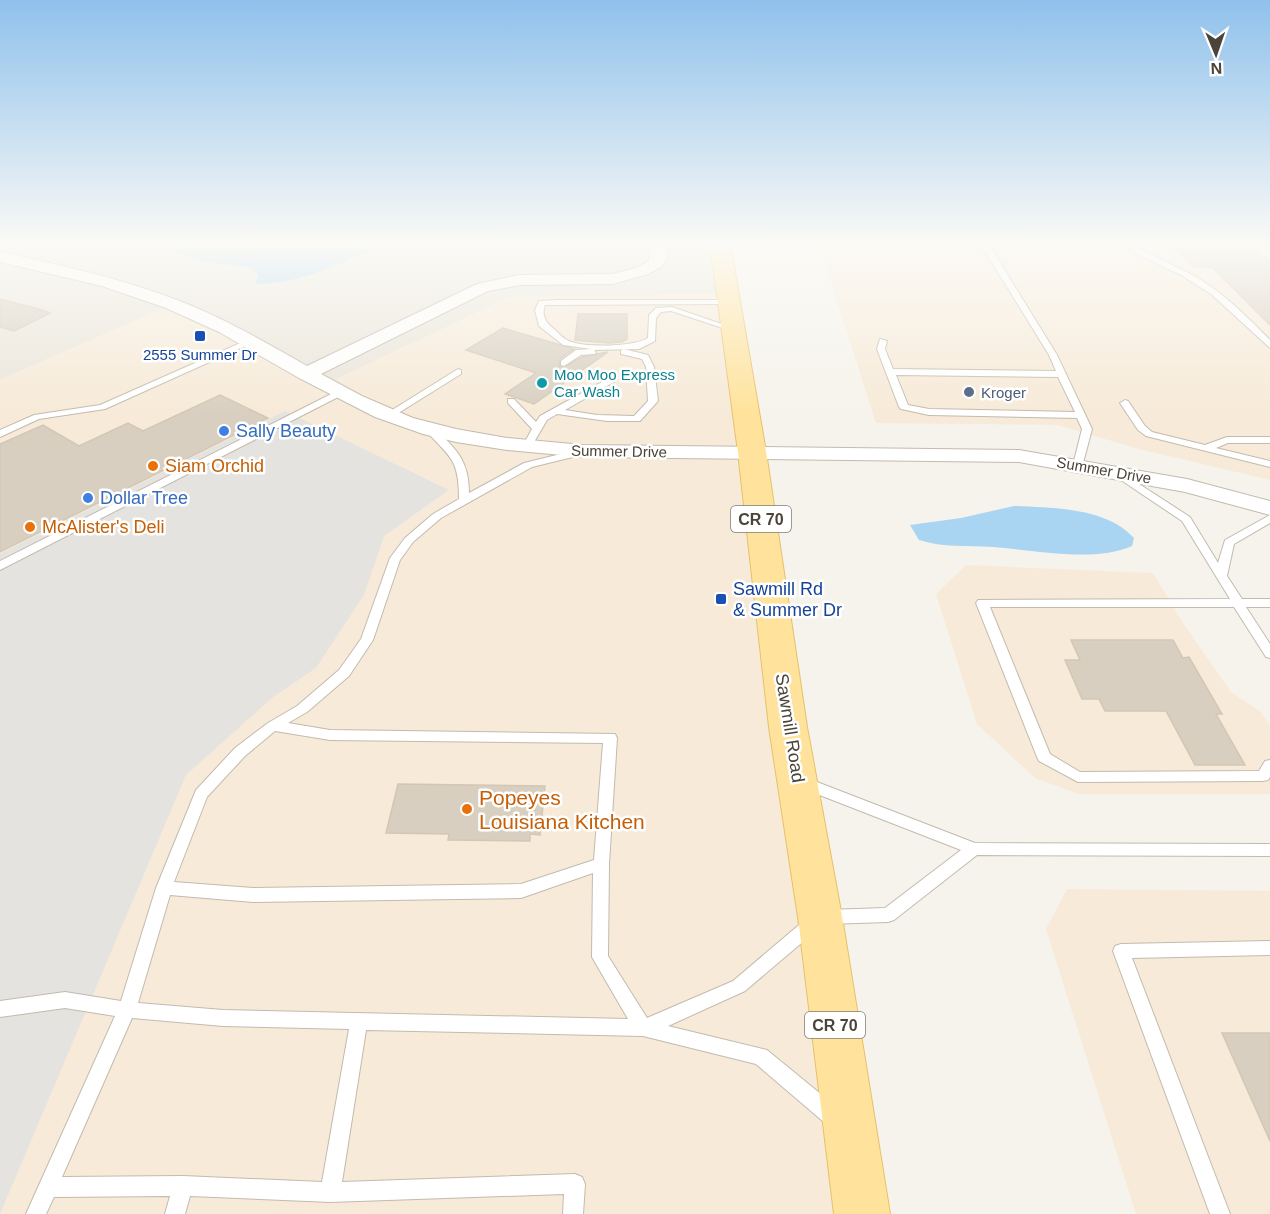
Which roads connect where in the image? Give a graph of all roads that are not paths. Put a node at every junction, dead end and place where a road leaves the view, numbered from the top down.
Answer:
1 (160, 300) edge
2 (457, 300) edge
3 (1019, 300) edge
4 (1226, 300) edge
5 (728, 302) joint
6 (732, 329) junction
7 (883, 341) dead end
8 (250, 342) junction
9 (1270, 345) edge
10 (564, 363) dead end
11 (458, 372) dead end
12 (891, 372) junction
13 (306, 374) junction
14 (1062, 374) junction
15 (610, 380) dead end
16 (341, 392) junction
17 (511, 401) dead end
18 (1125, 403) dead end
19 (557, 411) junction
20 (389, 415) junction
21 (1081, 415) junction
22 (429, 428) junction
23 (537, 428) junction
24 (0, 434) edge
25 (1270, 440) edge
26 (527, 447) junction
27 (1205, 448) junction
28 (583, 451) junction
29 (752, 452) junction
30 (1270, 464) edge
31 (1078, 465) junction
32 (1115, 471) junction
33 (464, 499) junction
34 (1270, 508) edge
35 (1270, 518) edge
36 (0, 566) edge
37 (1221, 576) junction
38 (1238, 602) junction
39 (1270, 603) edge
40 (1270, 654) edge
41 (273, 726) junction
42 (1270, 765) edge
43 (799, 781) junction
44 (974, 849) junction
45 (1270, 850) edge
46 (601, 864) junction
47 (164, 888) junction
48 (820, 917) junction
49 (1270, 948) edge
50 (0, 1009) edge
51 (127, 1010) junction
52 (359, 1021) junction
53 (644, 1028) junction
54 (851, 1133) junction
55 (183, 1186) junction
56 (48, 1187) junction
57 (330, 1192) junction
58 (36, 1214) edge
59 (175, 1214) edge
60 (573, 1214) edge
61 (862, 1214) edge
62 (1220, 1214) edge

1 - 8 street, Summer Drive
2 - 13 street
3 - 14 lane
4 - 9 lane
5 - 6 main road, Sawmill Road / CR 70
5 - 6 lane
6 - 29 main road, Sawmill Road / CR 70
7 - 12 lane
8 - 13 street, Summer Drive
8 - 24 lane
10 - 19 lane
11 - 20 lane
12 - 14 lane
12 - 21 lane
13 - 16 street, Summer Drive
14 - 21 lane
15 - 19 lane
16 - 20 street, Summer Drive
16 - 36 lane
17 - 23 lane
18 - 27 lane
19 - 23 lane
20 - 22 street, Summer Drive
21 - 31 lane
22 - 26 street, Summer Drive
22 - 33 lane
23 - 26 lane
25 - 27 lane
26 - 28 street, Summer Drive
27 - 30 lane
28 - 29 street, Summer Drive
28 - 33 lane
29 - 31 street, Summer Drive
29 - 43 main road, Sawmill Road / CR 70
31 - 32 street, Summer Drive
32 - 34 street, Summer Drive
32 - 37 lane
33 - 41 lane
35 - 37 lane
37 - 38 lane
38 - 39 lane
38 - 40 lane
38 - 42 lane
41 - 46 lane
41 - 47 lane
43 - 44 lane
43 - 48 main road, Sawmill Road / CR 70
44 - 45 lane
44 - 48 lane
46 - 47 lane
46 - 53 lane
47 - 51 lane
48 - 53 lane
48 - 54 main road, Sawmill Road / CR 70
49 - 62 lane
50 - 51 lane
51 - 52 lane
51 - 56 lane
52 - 53 lane
52 - 57 lane
53 - 54 lane
54 - 61 main road, Sawmill Road / CR 70
55 - 56 lane
55 - 57 lane
55 - 59 lane
56 - 58 lane
57 - 60 lane

